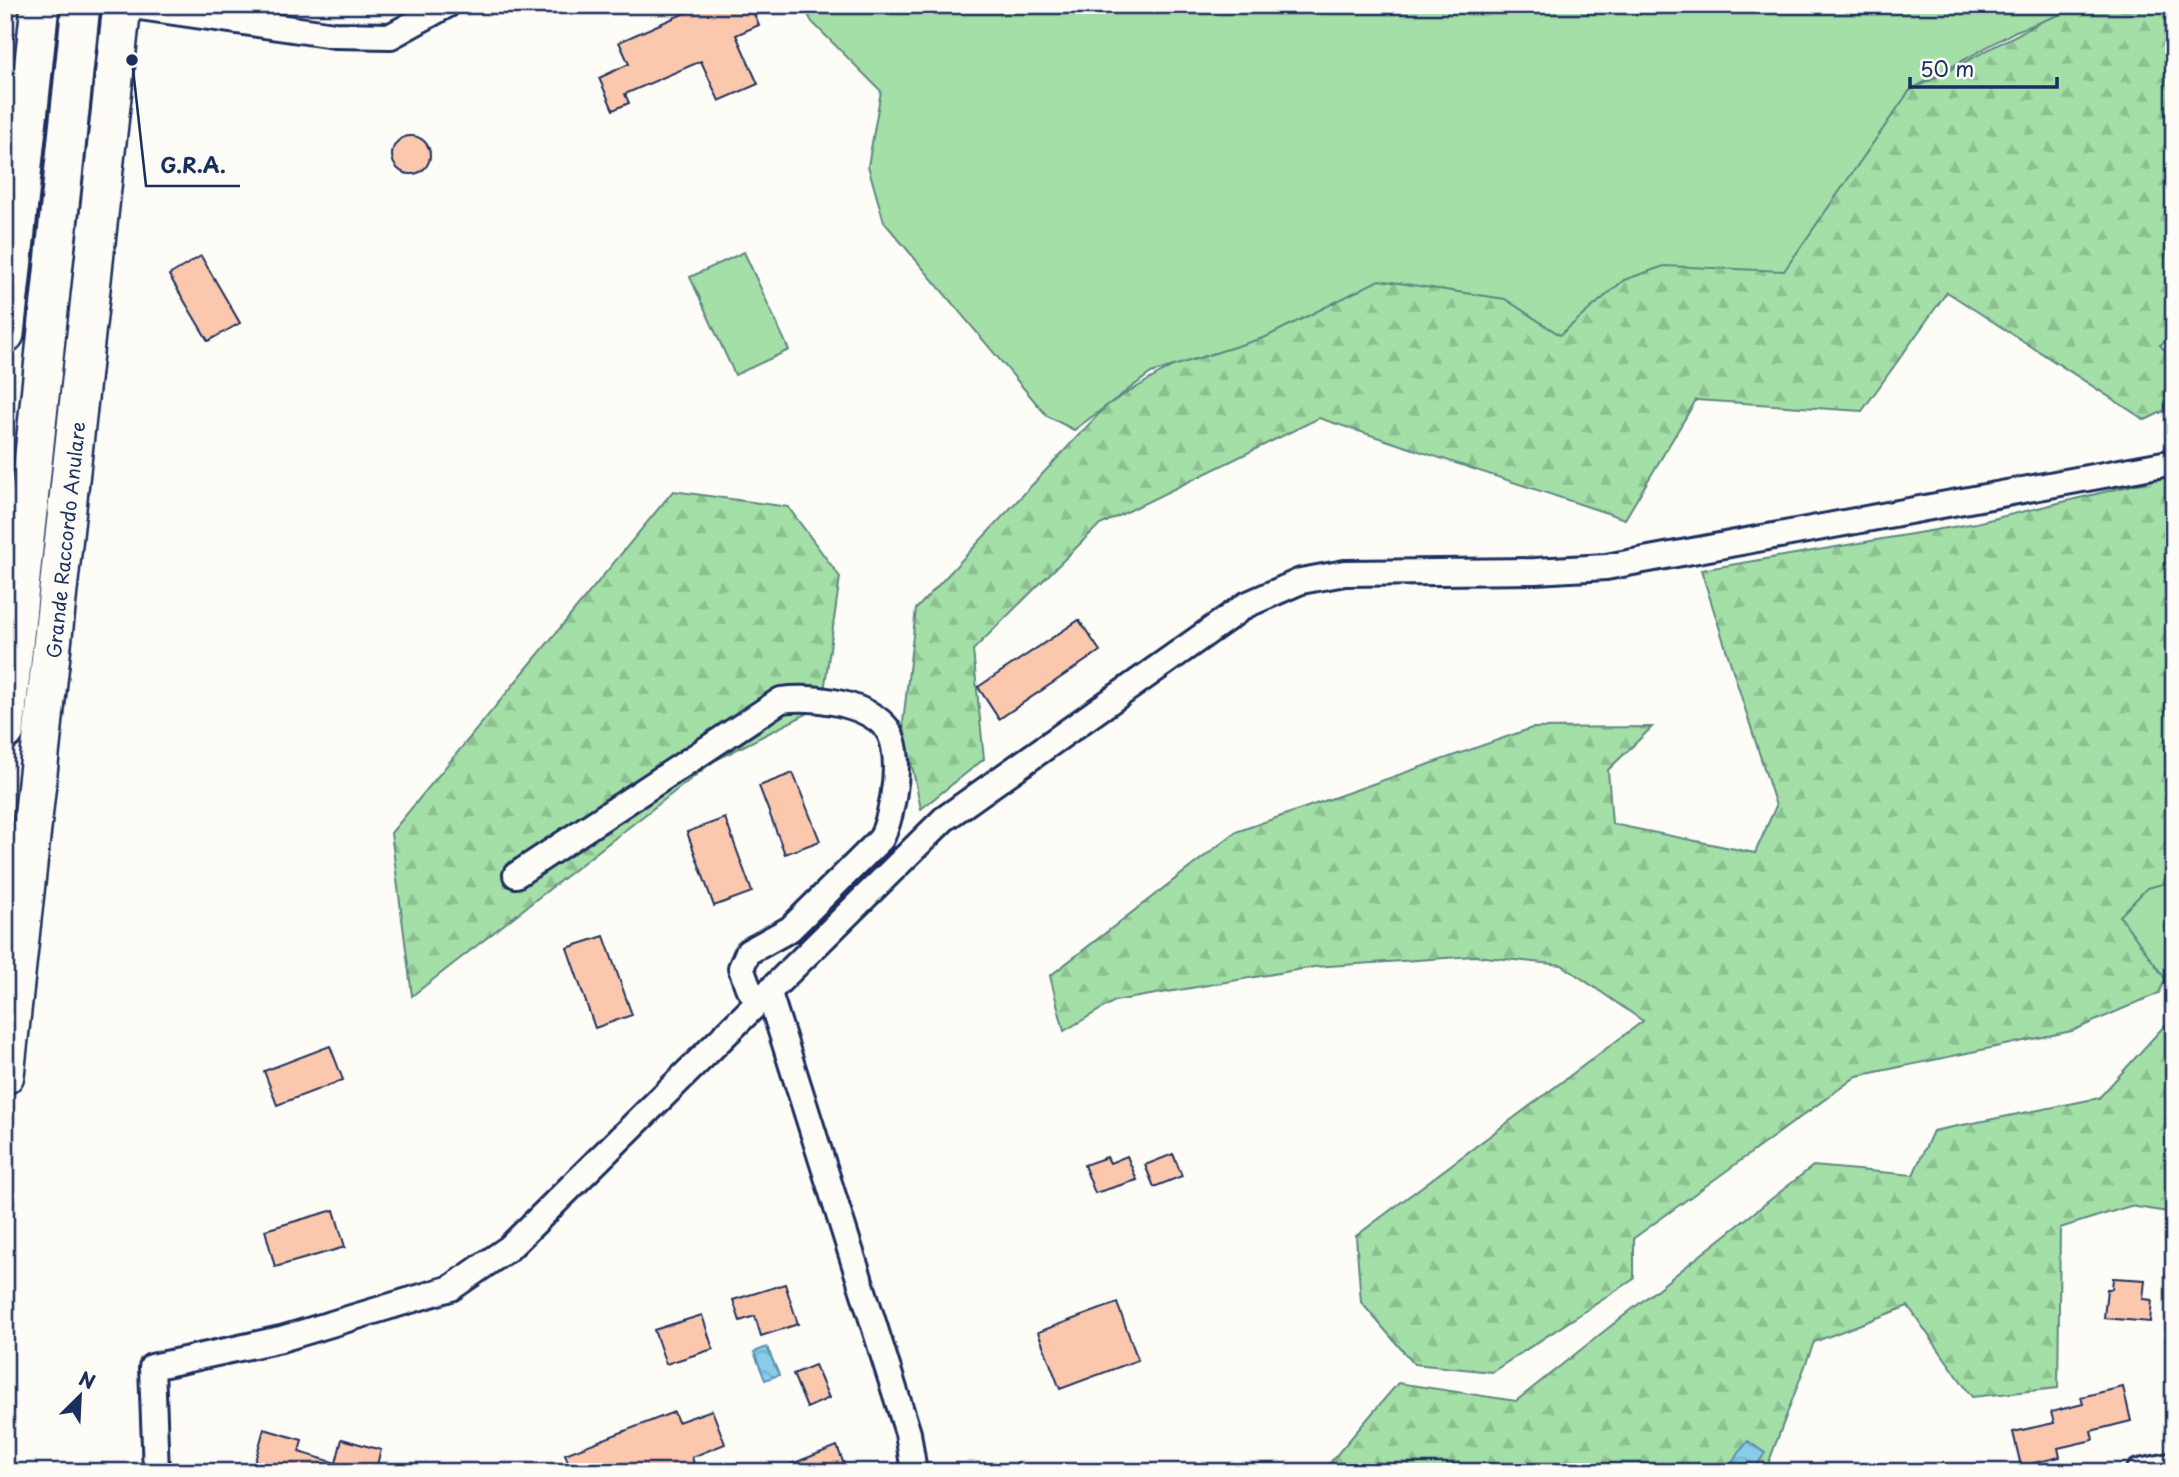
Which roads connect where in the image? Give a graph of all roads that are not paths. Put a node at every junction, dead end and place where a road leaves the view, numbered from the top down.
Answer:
1 (40, 5) edge
2 (81, 5) edge
3 (124, 5) edge
4 (447, 5) edge
5 (5, 334) edge
6 (2174, 462) edge
7 (5, 731) edge
8 (516, 875) dead end
9 (764, 998) junction
10 (5, 1075) edge
11 (2174, 1465) edge
12 (156, 1472) edge
13 (914, 1472) edge
14 (2139, 1472) edge

1 - 5 highway
2 - 7 highway, Grande Raccordo Anulare
3 - 4 street
3 - 10 highway, Grande Raccordo Anulare
6 - 9 street
8 - 9 street
9 - 12 street
9 - 13 street
11 - 14 street

